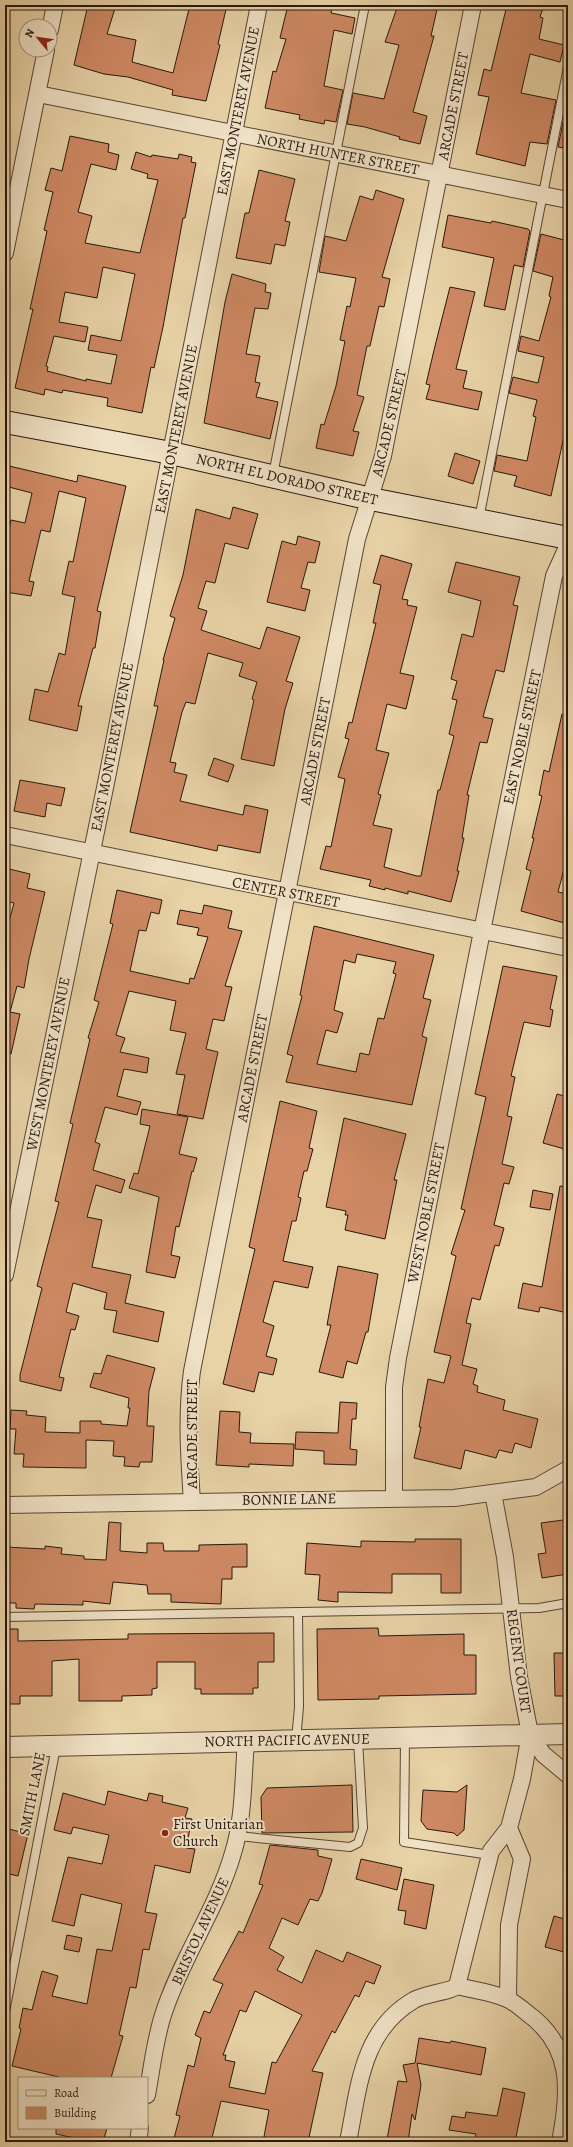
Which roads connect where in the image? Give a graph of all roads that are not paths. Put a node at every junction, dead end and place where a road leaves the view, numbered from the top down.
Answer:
1 (55, 5) edge
2 (259, 5) edge
3 (365, 5) edge
4 (473, 5) edge
5 (52, 18) edge
6 (45, 58) edge
7 (568, 67) edge
8 (38, 94) junction
9 (234, 133) junction
10 (336, 154) junction
11 (440, 174) junction
12 (544, 195) junction
13 (568, 200) edge
14 (5, 253) edge
15 (5, 422) edge
16 (171, 453) junction
17 (273, 475) junction
18 (371, 499) junction
19 (479, 520) junction
20 (568, 538) edge
21 (568, 545) edge
22 (5, 835) edge
23 (91, 852) junction
24 (286, 892) junction
25 (482, 931) junction
26 (568, 948) edge
27 (5, 1275) edge
28 (568, 1469) edge
29 (493, 1493) junction
30 (394, 1498) junction
31 (192, 1501) junction
32 (5, 1505) edge
33 (568, 1603) edge
34 (512, 1609) junction
35 (298, 1612) junction
36 (5, 1617) edge
37 (530, 1734) junction
38 (568, 1734) edge
39 (405, 1737) junction
40 (358, 1738) junction
41 (296, 1740) junction
42 (246, 1741) junction
43 (56, 1746) junction
44 (5, 1747) edge
45 (568, 1775) edge
46 (509, 1828) junction
47 (237, 1836) junction
48 (490, 1855) junction
49 (457, 1986) junction
50 (508, 1999) junction
51 (5, 2012) edge
52 (148, 2090) edge
53 (140, 2129) edge
54 (138, 2142) edge
55 (348, 2142) edge
56 (560, 2142) edge

1 - 5 street
2 - 9 street, EAST MONTEREY AVENUE
3 - 10 lane
4 - 11 street, ARCADE STREET
6 - 8 street
7 - 12 lane
8 - 9 street, NORTH HUNTER STREET
8 - 14 street
9 - 10 street, NORTH HUNTER STREET
9 - 16 street, EAST MONTEREY AVENUE
10 - 11 street, NORTH HUNTER STREET
10 - 17 lane
11 - 12 street, NORTH HUNTER STREET
11 - 18 street, ARCADE STREET
12 - 13 street, NORTH HUNTER STREET
12 - 19 lane
15 - 16 main road, NORTH EL DORADO STREET
16 - 17 main road, NORTH EL DORADO STREET
16 - 23 street, EAST MONTEREY AVENUE
17 - 18 main road, NORTH EL DORADO STREET
18 - 19 main road, NORTH EL DORADO STREET
18 - 24 street, ARCADE STREET
19 - 20 main road, NORTH EL DORADO STREET
21 - 25 street, EAST NOBLE STREET
22 - 23 street, CENTER STREET
23 - 24 street, CENTER STREET
23 - 27 street, WEST MONTEREY AVENUE
24 - 25 street, CENTER STREET
24 - 31 street, ARCADE STREET
25 - 26 street, CENTER STREET
25 - 30 street, WEST NOBLE STREET
28 - 29 street, BONNIE LANE
29 - 30 street, BONNIE LANE
29 - 34 street, REGENT COURT
30 - 31 street, BONNIE LANE
31 - 32 street, BONNIE LANE
33 - 34 lane
34 - 35 lane
34 - 37 street, REGENT COURT
35 - 36 lane
35 - 41 lane
37 - 38 street, NORTH PACIFIC AVENUE
37 - 39 street, NORTH PACIFIC AVENUE
37 - 45 street
37 - 46 street, REGENT COURT
39 - 40 street, NORTH PACIFIC AVENUE
39 - 48 lane
40 - 41 street, NORTH PACIFIC AVENUE
40 - 47 lane
41 - 42 street, NORTH PACIFIC AVENUE
42 - 43 street, NORTH PACIFIC AVENUE
42 - 47 street, BRISTOL AVENUE
43 - 44 street, NORTH PACIFIC AVENUE
43 - 51 lane, SMITH LANE
46 - 48 street, REGENT COURT
46 - 50 street
47 - 52 street, BRISTOL AVENUE
48 - 49 street, REGENT COURT
49 - 50 street
49 - 55 street
50 - 56 street
53 - 54 street

